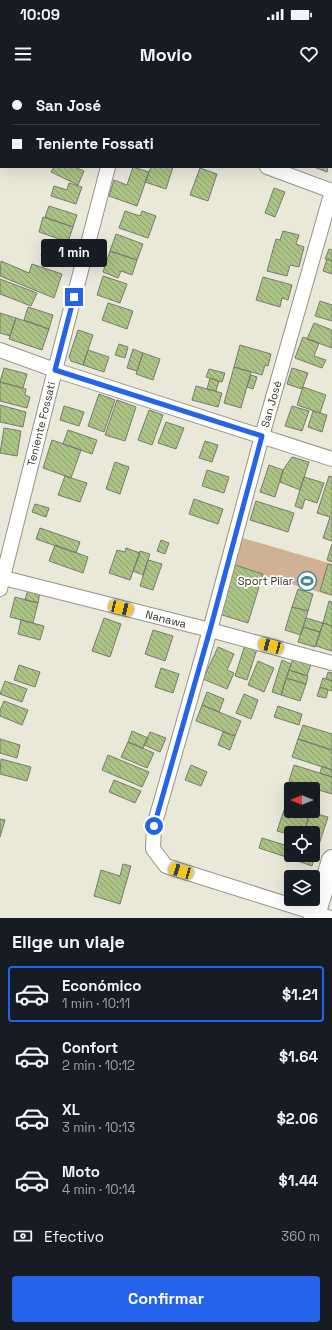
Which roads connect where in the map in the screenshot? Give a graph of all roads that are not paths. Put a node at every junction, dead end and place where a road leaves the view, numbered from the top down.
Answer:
1 (108, 168) edge
2 (270, 168) edge
3 (332, 191) edge
4 (0, 350) edge
5 (55, 370) junction
6 (262, 436) junction
7 (332, 459) edge
8 (1, 581) edge
9 (210, 630) junction
10 (332, 663) edge
11 (332, 860) edge
12 (321, 916) edge

1 - 5 street, Teniente Fossati
2 - 3 street
3 - 6 street, San José
4 - 5 street
5 - 6 street
5 - 8 street, Teniente Fossati
6 - 7 street
6 - 9 street, San José
8 - 9 street, Nanawa
9 - 10 street, Nanawa
9 - 12 street, San José
11 - 12 street

